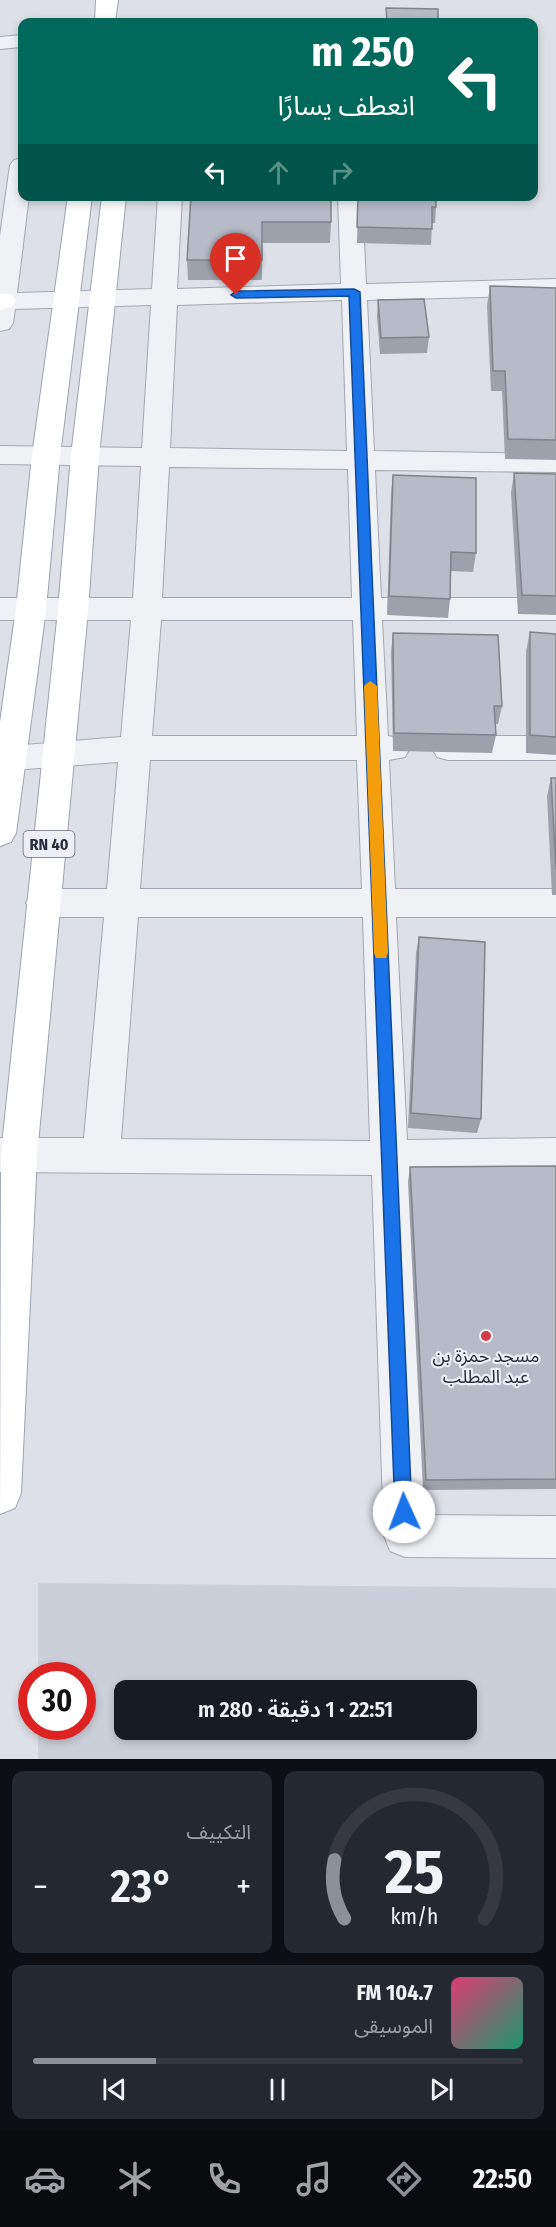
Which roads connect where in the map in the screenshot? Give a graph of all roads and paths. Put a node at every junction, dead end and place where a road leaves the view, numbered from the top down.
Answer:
1 (18, 41) edge
2 (0, 43) edge
3 (20, 201) edge
4 (79, 201) edge
5 (113, 201) edge
6 (170, 201) edge
7 (350, 201) edge
8 (556, 286) edge
9 (354, 292) junction
10 (165, 296) junction
11 (102, 299) junction
12 (65, 300) junction
13 (1, 309) edge
14 (0, 455) edge
15 (46, 456) junction
16 (85, 456) junction
17 (154, 458) junction
18 (361, 460) junction
19 (556, 463) edge
20 (0, 609) edge
21 (31, 609) junction
22 (147, 609) junction
23 (367, 609) junction
24 (556, 609) edge
25 (73, 610) junction
26 (137, 748) junction
27 (373, 748) junction
28 (556, 748) edge
29 (58, 753) junction
30 (5, 758) edge
31 (0, 833) edge
32 (43, 903) junction
33 (120, 903) junction
34 (379, 903) junction
35 (556, 903) edge
36 (10, 1155) edge
37 (101, 1155) junction
38 (556, 1155) edge
39 (390, 1158) junction
40 (0, 1493) edge
41 (556, 1537) edge

1 - 2 street
3 - 13 street
4 - 12 main road, RN 40
5 - 11 main road, RN 40
6 - 10 street
7 - 9 street
8 - 9 street
9 - 10 street
9 - 18 street
10 - 11 street
10 - 17 street
11 - 12 street
11 - 16 main road, RN 40
12 - 13 street
12 - 15 main road, RN 40
14 - 15 street
15 - 16 street
15 - 21 main road, RN 40
16 - 17 street
16 - 25 main road, RN 40
17 - 18 street
17 - 22 street
18 - 19 street
18 - 23 street
20 - 21 street
21 - 25 street
21 - 30 main road, RN 40
22 - 23 street
22 - 25 street
22 - 26 street
23 - 24 street
23 - 27 street
25 - 29 main road, RN 40
26 - 27 street
26 - 29 street
26 - 33 street
27 - 28 street
27 - 34 street
29 - 30 street
29 - 32 main road, RN 40
30 - 31 main road, RN 40
32 - 33 street
32 - 36 main road, RN 40
33 - 34 street
33 - 37 street
34 - 35 street
34 - 39 street
36 - 37 street
36 - 40 main road, RN 40
37 - 39 street
38 - 39 street
39 - 41 street

